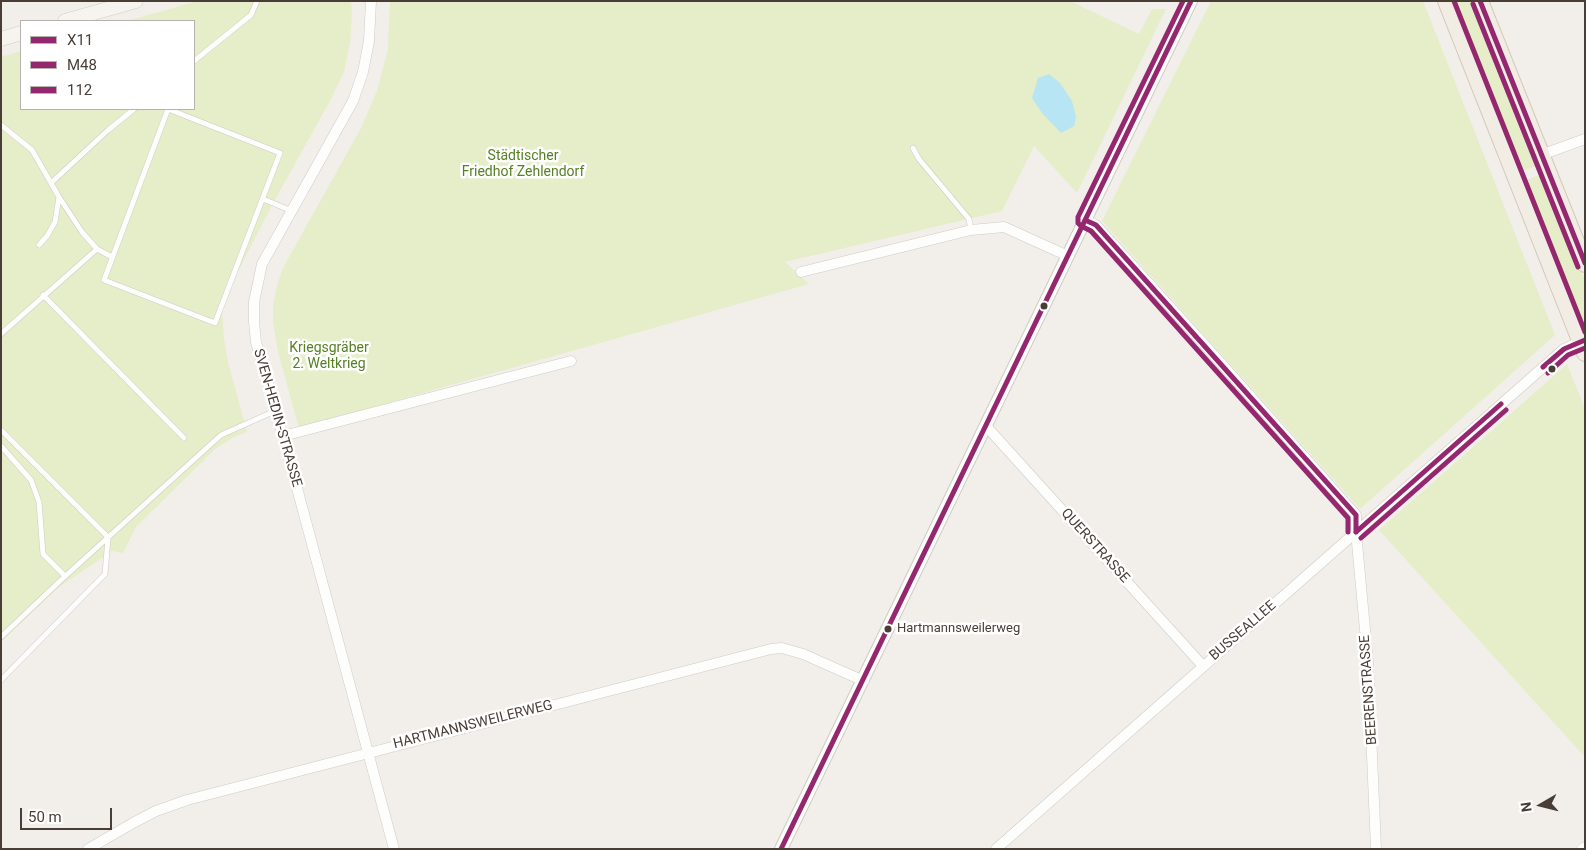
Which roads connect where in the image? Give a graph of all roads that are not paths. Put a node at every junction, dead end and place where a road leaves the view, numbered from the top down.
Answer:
1 (136, 1) edge
2 (257, 1) edge
3 (371, 1) edge
4 (1191, 1) edge
5 (1446, 1) edge
6 (1480, 1) edge
7 (68, 20) edge
8 (20, 34) edge
9 (1, 39) edge
10 (195, 60) edge
11 (133, 110) edge
12 (168, 110) edge
13 (171, 110) edge
14 (1, 125) edge
15 (1585, 139) edge
16 (912, 148) dead end
17 (1541, 155) junction
18 (51, 183) junction
19 (59, 197) junction
20 (263, 199) junction
21 (292, 211) junction
22 (1085, 220) junction
23 (971, 230) junction
24 (39, 245) dead end
25 (96, 249) junction
26 (1068, 256) junction
27 (112, 257) junction
28 (1585, 264) edge
29 (801, 272) dead end
30 (43, 295) junction
31 (1, 334) edge
32 (1583, 345) edge
33 (571, 361) dead end
34 (276, 411) junction
35 (986, 426) junction
36 (1, 430) edge
37 (283, 436) junction
38 (184, 438) dead end
39 (1, 446) edge
40 (1356, 532) junction
41 (108, 537) junction
42 (65, 576) junction
43 (1, 637) edge
44 (1203, 666) junction
45 (1, 680) edge
46 (864, 681) junction
47 (367, 752) junction
48 (88, 849) edge
49 (394, 849) edge
50 (781, 849) edge
51 (996, 849) edge
52 (1376, 849) edge

1 - 7 main road
2 - 10 lane
3 - 21 street, SVEN-HEDIN-STRASSE
4 - 22 street
5 - 32 main road
6 - 17 main road
8 - 9 main road
11 - 18 lane
12 - 27 lane
13 - 20 lane
14 - 18 lane
15 - 17 street
16 - 23 lane
17 - 28 main road
18 - 19 lane
19 - 24 lane
19 - 25 lane
20 - 21 lane
20 - 27 lane
21 - 34 street, SVEN-HEDIN-STRASSE
22 - 26 street
22 - 40 street, BEERENSTRASSE
23 - 26 street
23 - 29 street
25 - 27 lane
25 - 30 lane
26 - 35 street
30 - 31 lane
30 - 38 lane
32 - 40 street, BUSSEALLEE
33 - 37 street
34 - 37 street, SVEN-HEDIN-STRASSE
34 - 41 lane
35 - 44 street, QUERSTRASSE
35 - 46 street
36 - 41 lane
37 - 47 street, SVEN-HEDIN-STRASSE
39 - 42 lane
40 - 44 street, BUSSEALLEE
40 - 52 street, BEERENSTRASSE
41 - 42 lane
41 - 45 lane
42 - 43 lane
44 - 51 street, BUSSEALLEE
46 - 47 street, HARTMANNSWEILERWEG
46 - 50 street
47 - 48 street, HARTMANNSWEILERWEG
47 - 49 street, SVEN-HEDIN-STRASSE

